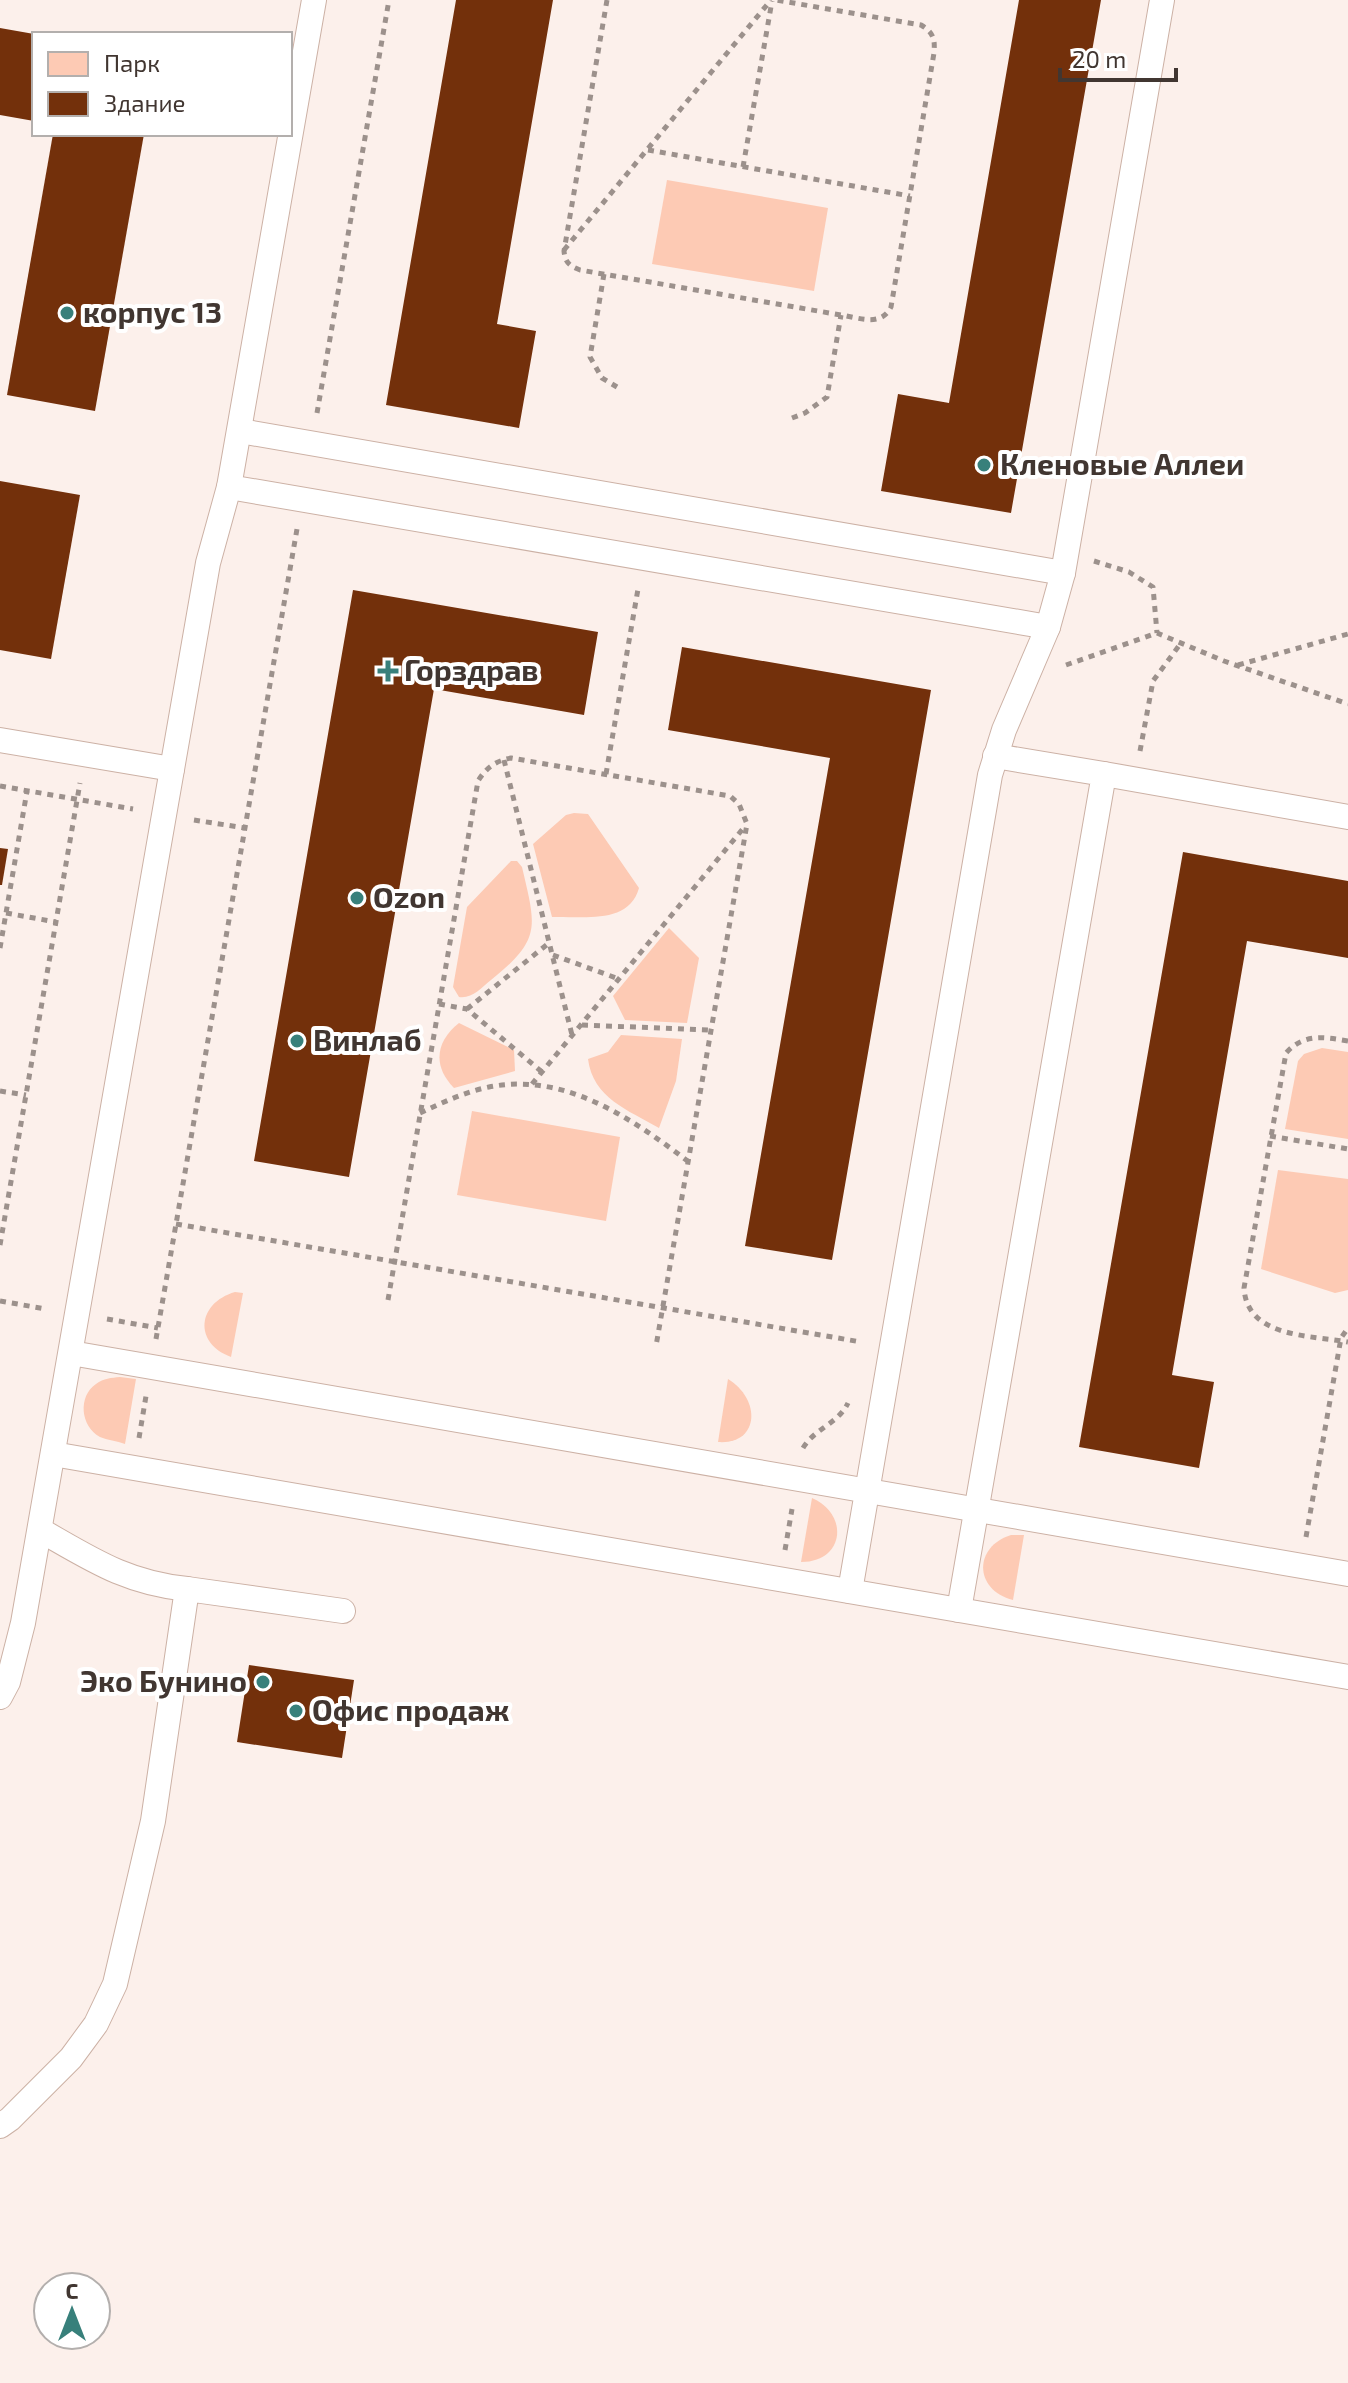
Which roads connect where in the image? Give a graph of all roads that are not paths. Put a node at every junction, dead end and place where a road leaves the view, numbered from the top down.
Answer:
1 (314, 0) edge
2 (1162, 0) edge
3 (292, 128) edge
4 (291, 136) edge
5 (240, 431) junction
6 (229, 487) junction
7 (1064, 563) junction
8 (1048, 627) junction
9 (0, 740) edge
10 (995, 756) junction
11 (172, 769) junction
12 (1104, 774) junction
13 (1348, 817) edge
14 (71, 1353) junction
15 (53, 1454) junction
16 (867, 1491) junction
17 (976, 1510) junction
18 (40, 1530) junction
19 (1348, 1574) edge
20 (187, 1589) junction
21 (850, 1591) junction
22 (959, 1610) junction
23 (343, 1611) dead end
24 (1348, 1677) edge
25 (0, 1697) edge
26 (0, 2126) edge

1 - 3 lane
2 - 7 lane
4 - 5 lane
5 - 6 lane
5 - 7 lane
6 - 8 lane
6 - 11 lane
7 - 8 lane
8 - 10 lane
9 - 11 lane
10 - 12 lane
10 - 16 lane
11 - 14 lane
12 - 13 lane
12 - 17 lane
14 - 15 lane
14 - 16 lane
15 - 18 lane
15 - 21 lane
16 - 17 lane
16 - 21 lane
17 - 19 lane
17 - 22 lane
18 - 20 lane
18 - 25 lane
20 - 23 lane
20 - 26 lane
21 - 22 lane
22 - 24 lane

